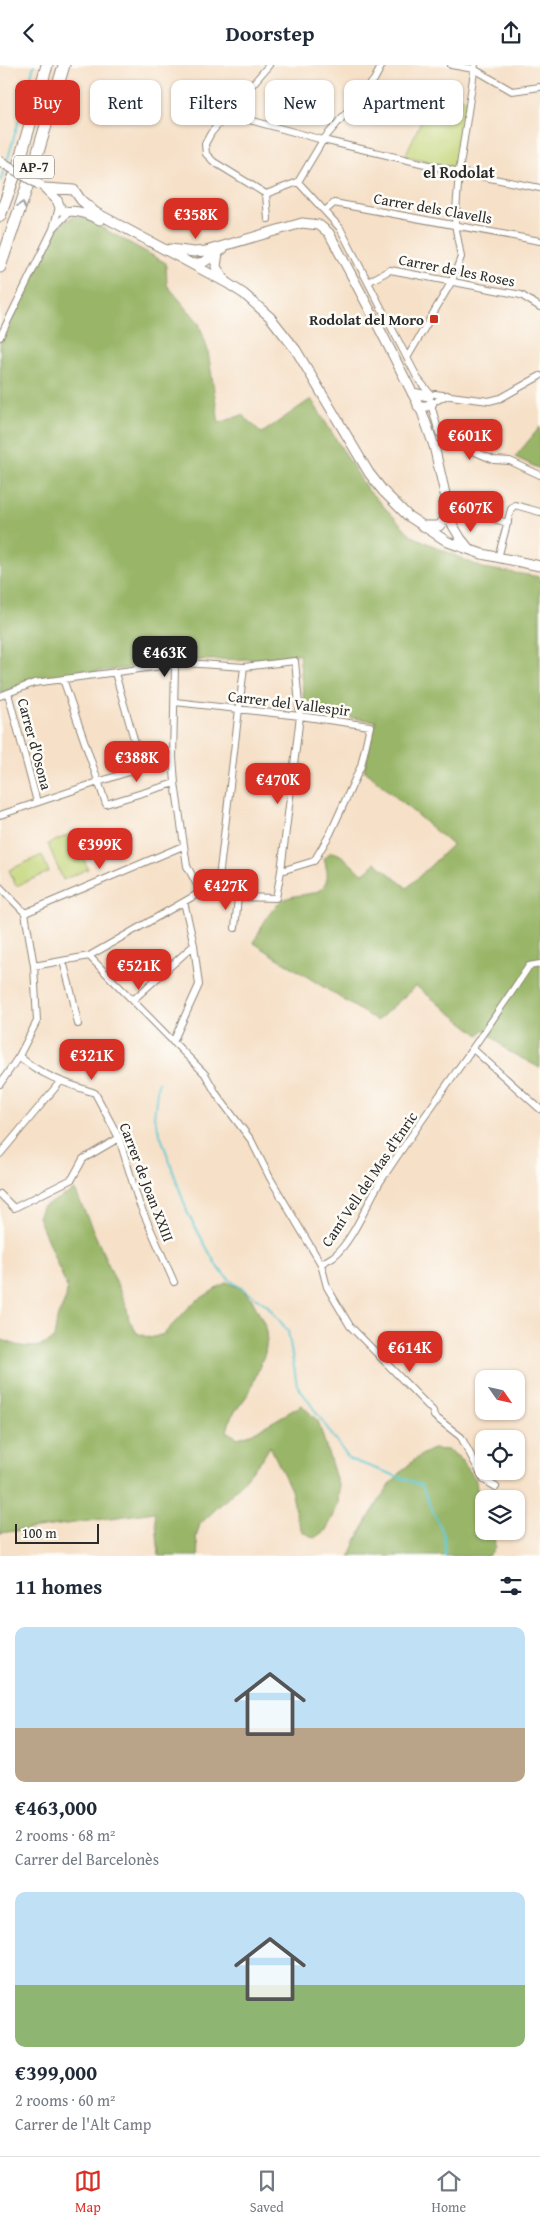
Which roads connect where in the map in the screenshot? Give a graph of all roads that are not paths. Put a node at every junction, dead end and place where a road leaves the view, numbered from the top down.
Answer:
1 (48, 65) edge
2 (64, 65) edge
3 (269, 65) edge
4 (382, 65) edge
5 (451, 65) edge
6 (474, 67) edge
7 (255, 82) edge
8 (540, 87) edge
9 (255, 122) edge
10 (218, 125) edge
11 (323, 140) junction
12 (0, 161) edge
13 (459, 172) junction
14 (298, 182) junction
15 (43, 186) junction
16 (540, 188) edge
17 (66, 189) junction
18 (266, 194) junction
19 (81, 200) junction
20 (58, 203) junction
21 (325, 211) junction
22 (72, 212) junction
23 (0, 216) edge
24 (268, 219) dead end
25 (455, 224) junction
26 (53, 229) junction
27 (146, 240) junction
28 (540, 241) edge
29 (230, 245) junction
30 (162, 248) junction
31 (218, 252) junction
32 (192, 264) junction
33 (0, 267) edge
34 (452, 281) junction
35 (368, 282) junction
36 (227, 283) junction
37 (540, 307) edge
38 (0, 337) edge
39 (407, 357) junction
40 (540, 376) edge
41 (429, 399) junction
42 (540, 475) edge
43 (448, 509) junction
44 (540, 512) edge
45 (476, 515) dead end
46 (508, 523) junction
47 (441, 524) junction
48 (420, 525) junction
49 (453, 526) junction
50 (442, 538) junction
51 (471, 551) junction
52 (498, 558) junction
53 (540, 566) edge
54 (175, 666) junction
55 (244, 667) junction
56 (114, 673) junction
57 (62, 679) junction
58 (8, 693) junction
59 (0, 696) edge
60 (175, 702) junction
61 (239, 710) junction
62 (300, 716) junction
63 (172, 757) junction
64 (142, 767) junction
65 (98, 782) junction
66 (174, 783) junction
67 (37, 802) junction
68 (0, 815) edge
69 (183, 846) junction
70 (281, 871) junction
71 (0, 887) edge
72 (200, 892) junction
73 (217, 895) junction
74 (238, 897) junction
75 (184, 902) junction
76 (25, 913) junction
77 (235, 928) dead end
78 (194, 945) junction
79 (89, 956) junction
80 (63, 961) junction
81 (540, 964) edge
82 (34, 966) junction
83 (133, 1000) junction
84 (78, 1024) dead end
85 (172, 1042) junction
86 (473, 1049) junction
87 (19, 1056) junction
88 (60, 1082) junction
89 (0, 1084) edge
90 (540, 1109) edge
91 (119, 1138) junction
92 (0, 1154) edge
93 (0, 1194) edge
94 (321, 1264) junction
95 (174, 1282) dead end
96 (496, 1487) dead end

1 - 23 highway, AP-7
33 -> 2 highway, AP-7
3 - 7 street
4 - 11 street
5 - 6 street
6 - 8 street
6 - 13 street
9 - 11 street
10 - 18 street
11 - 13 street
11 - 14 street
12 - 15 main road, bridge
13 - 16 street
13 - 25 street
14 - 18 street
14 - 21 street
15 - 17 main road
15 - 20 main road
17 - 19 main road
17 - 20 main road
18 - 24 street
19 - 22 main road
19 - 27 main road
20 - 22 main road
20 - 26 street
21 - 25 street, Carrer dels Clavells
21 - 35 street
22 - 26 street
22 - 27 main road
25 - 28 street, Carrer dels Clavells
25 - 34 street
26 - 38 street
27 - 30 main road
29 - 30 main road
29 - 31 main road
29 - 41 main road
30 - 32 main road
31 - 32 main road
31 - 36 main road
32 - 36 main road
34 - 35 street, Carrer de les Roses
34 - 37 street, Carrer de les Roses
34 - 39 street
35 - 39 street
36 - 48 main road
39 - 41 street
40 - 41 street
41 - 42 street
41 - 43 main road
43 - 47 main road
43 - 49 main road
44 - 46 street
45 - 46 street
46 - 52 street
47 - 48 main road
47 - 49 main road
47 - 50 main road
48 - 50 main road
49 - 50 main road
49 - 51 main road
50 - 51 main road
51 - 52 main road
52 - 53 main road
54 - 55 street
54 - 56 street
54 - 60 street
55 - 61 street
55 - 62 street
56 - 57 street
56 - 64 street
57 - 58 street
57 - 65 street
58 - 59 street
58 - 67 street, Carrer d'Osona
60 - 61 street, Carrer del Vallespir
60 - 63 street
61 - 62 street, Carrer del Vallespir
61 - 73 street
62 - 70 street
62 - 70 street, Carrer del Vallespir
63 - 64 street
63 - 66 street
64 - 65 street
65 - 66 street
65 - 67 street
66 - 69 street
67 - 68 street
69 - 72 street
69 - 76 street
70 - 74 street
71 - 76 street
72 - 73 street
72 - 75 street
73 - 74 street
74 - 77 street
75 - 78 street
75 - 79 street
76 - 82 street
78 - 83 street
78 - 85 street
79 - 80 street
79 - 83 street, Camí Vell del Mas d'Enric
80 - 82 street
80 - 84 street
81 - 86 street, Camí Vell del Mas d'Enric
82 - 87 street
83 - 85 street, Camí Vell del Mas d'Enric
85 - 94 street, Camí Vell del Mas d'Enric
86 - 90 street
86 - 94 street, Camí Vell del Mas d'Enric
87 - 88 street, Carrer de Joan XXIII
87 - 89 street
88 - 91 street, Carrer de Joan XXIII
88 - 92 street
91 - 93 street
91 - 95 street, Carrer de Joan XXIII
94 - 96 street

